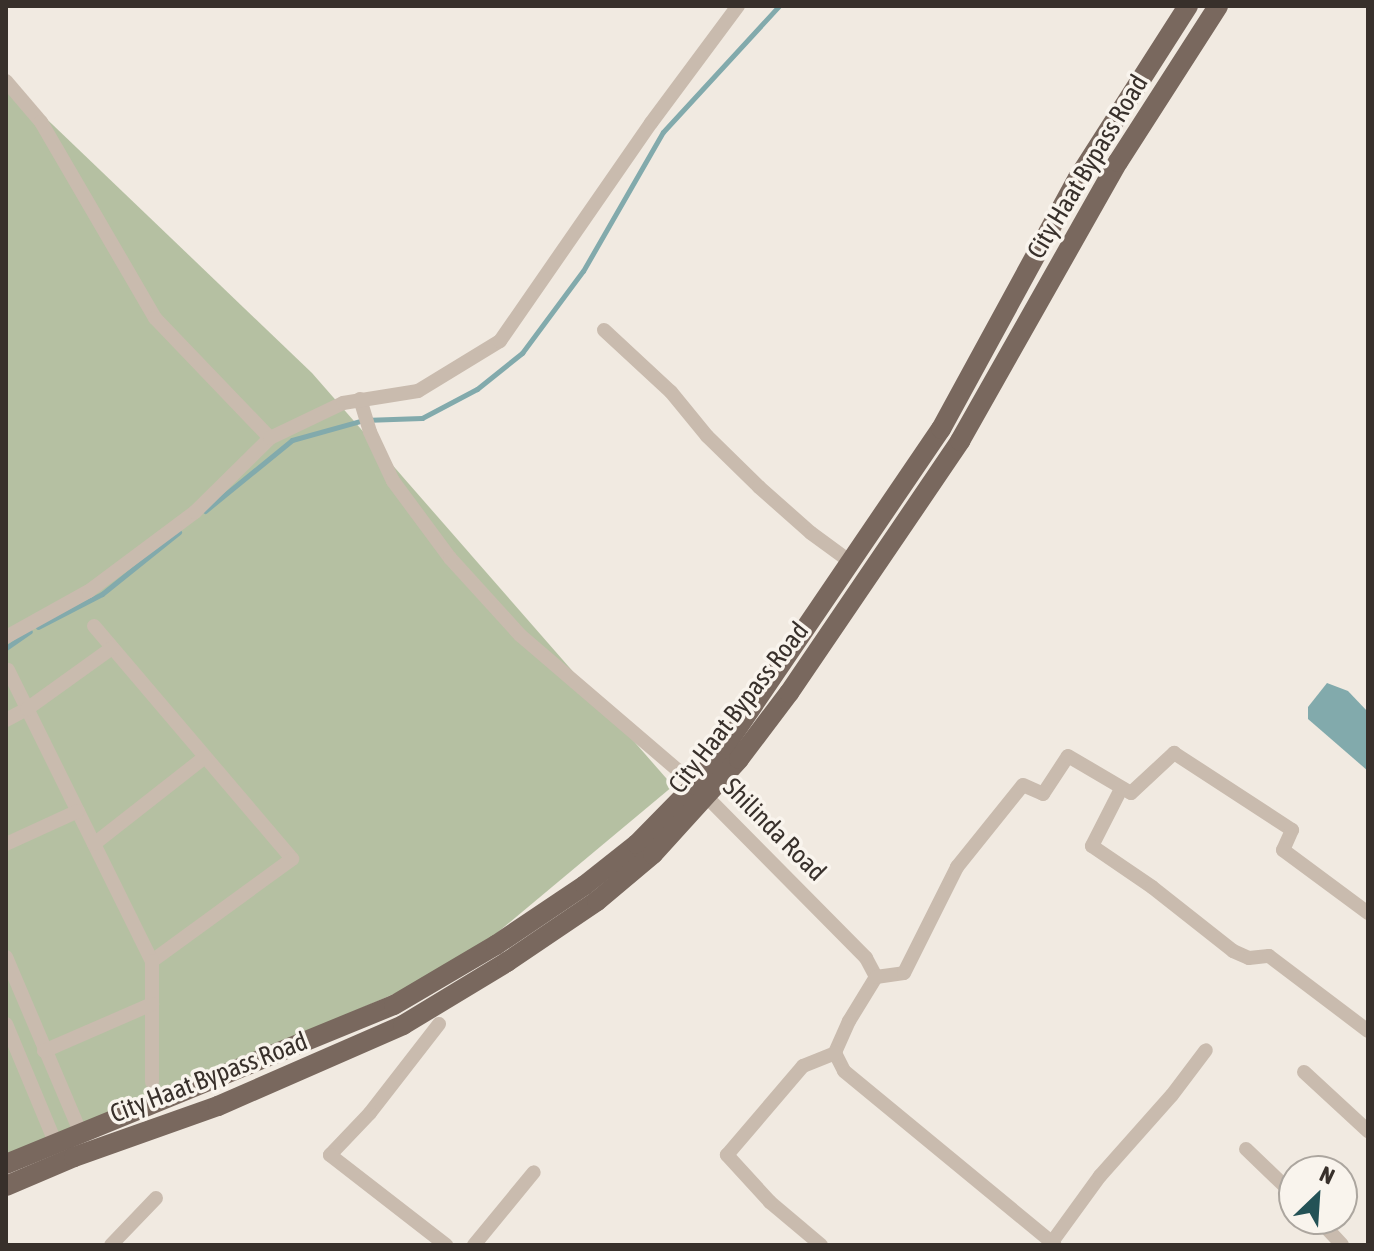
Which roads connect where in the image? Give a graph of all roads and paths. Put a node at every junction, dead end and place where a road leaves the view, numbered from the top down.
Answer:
1 (715, 6) edge
2 (1188, 6) edge
3 (1218, 6) edge
4 (734, 10) edge
5 (6, 81) edge
6 (604, 330) dead end
7 (361, 403) junction
8 (270, 438) junction
9 (852, 563) junction
10 (94, 626) dead end
11 (6, 637) edge
12 (112, 648) junction
13 (8, 670) edge
14 (27, 709) junction
15 (6, 720) edge
16 (205, 757) junction
17 (1121, 789) junction
18 (701, 791) junction
19 (78, 811) junction
20 (6, 844) edge
21 (94, 844) junction
22 (1368, 913) edge
23 (6, 957) edge
24 (152, 961) junction
25 (876, 977) junction
26 (152, 1004) junction
27 (6, 1024) edge
28 (439, 1024) dead end
29 (1368, 1031) edge
30 (1206, 1050) dead end
31 (44, 1051) junction
32 (835, 1053) junction
33 (1304, 1072) dead end
34 (152, 1082) dead end
35 (1368, 1131) edge
36 (81, 1134) junction
37 (56, 1144) junction
38 (1246, 1149) dead end
39 (6, 1164) edge
40 (534, 1172) dead end
41 (1278, 1180) edge
42 (6, 1186) edge
43 (156, 1198) dead end
44 (1054, 1244) edge
45 (111, 1245) edge
46 (446, 1245) edge
47 (474, 1245) edge
48 (821, 1245) edge

1 - 4 street
2 - 9 main road, City Haat Bypass Road
3 - 18 main road, City Haat Bypass Road
4 - 7 street
5 - 8 street
6 - 9 street
7 - 8 street
7 - 18 street, Shilinda Road
8 - 11 street
9 - 18 main road, City Haat Bypass Road
10 - 12 street
12 - 14 street
12 - 16 street
13 - 14 street
14 - 15 street
14 - 19 street
16 - 21 street
16 - 24 street
17 - 22 street
17 - 25 street
17 - 29 street
18 - 25 street, Shilinda Road
18 - 36 main road, City Haat Bypass Road
18 - 42 main road, City Haat Bypass Road
19 - 20 street
19 - 21 street
21 - 24 street
23 - 31 street
24 - 26 street
25 - 32 street
26 - 31 street
26 - 34 street
27 - 37 street
28 - 46 street
30 - 44 street
31 - 36 street
32 - 44 street
32 - 48 street
33 - 35 street
36 - 37 main road, City Haat Bypass Road
37 - 39 main road, City Haat Bypass Road
38 - 41 street
40 - 47 street
43 - 45 street

